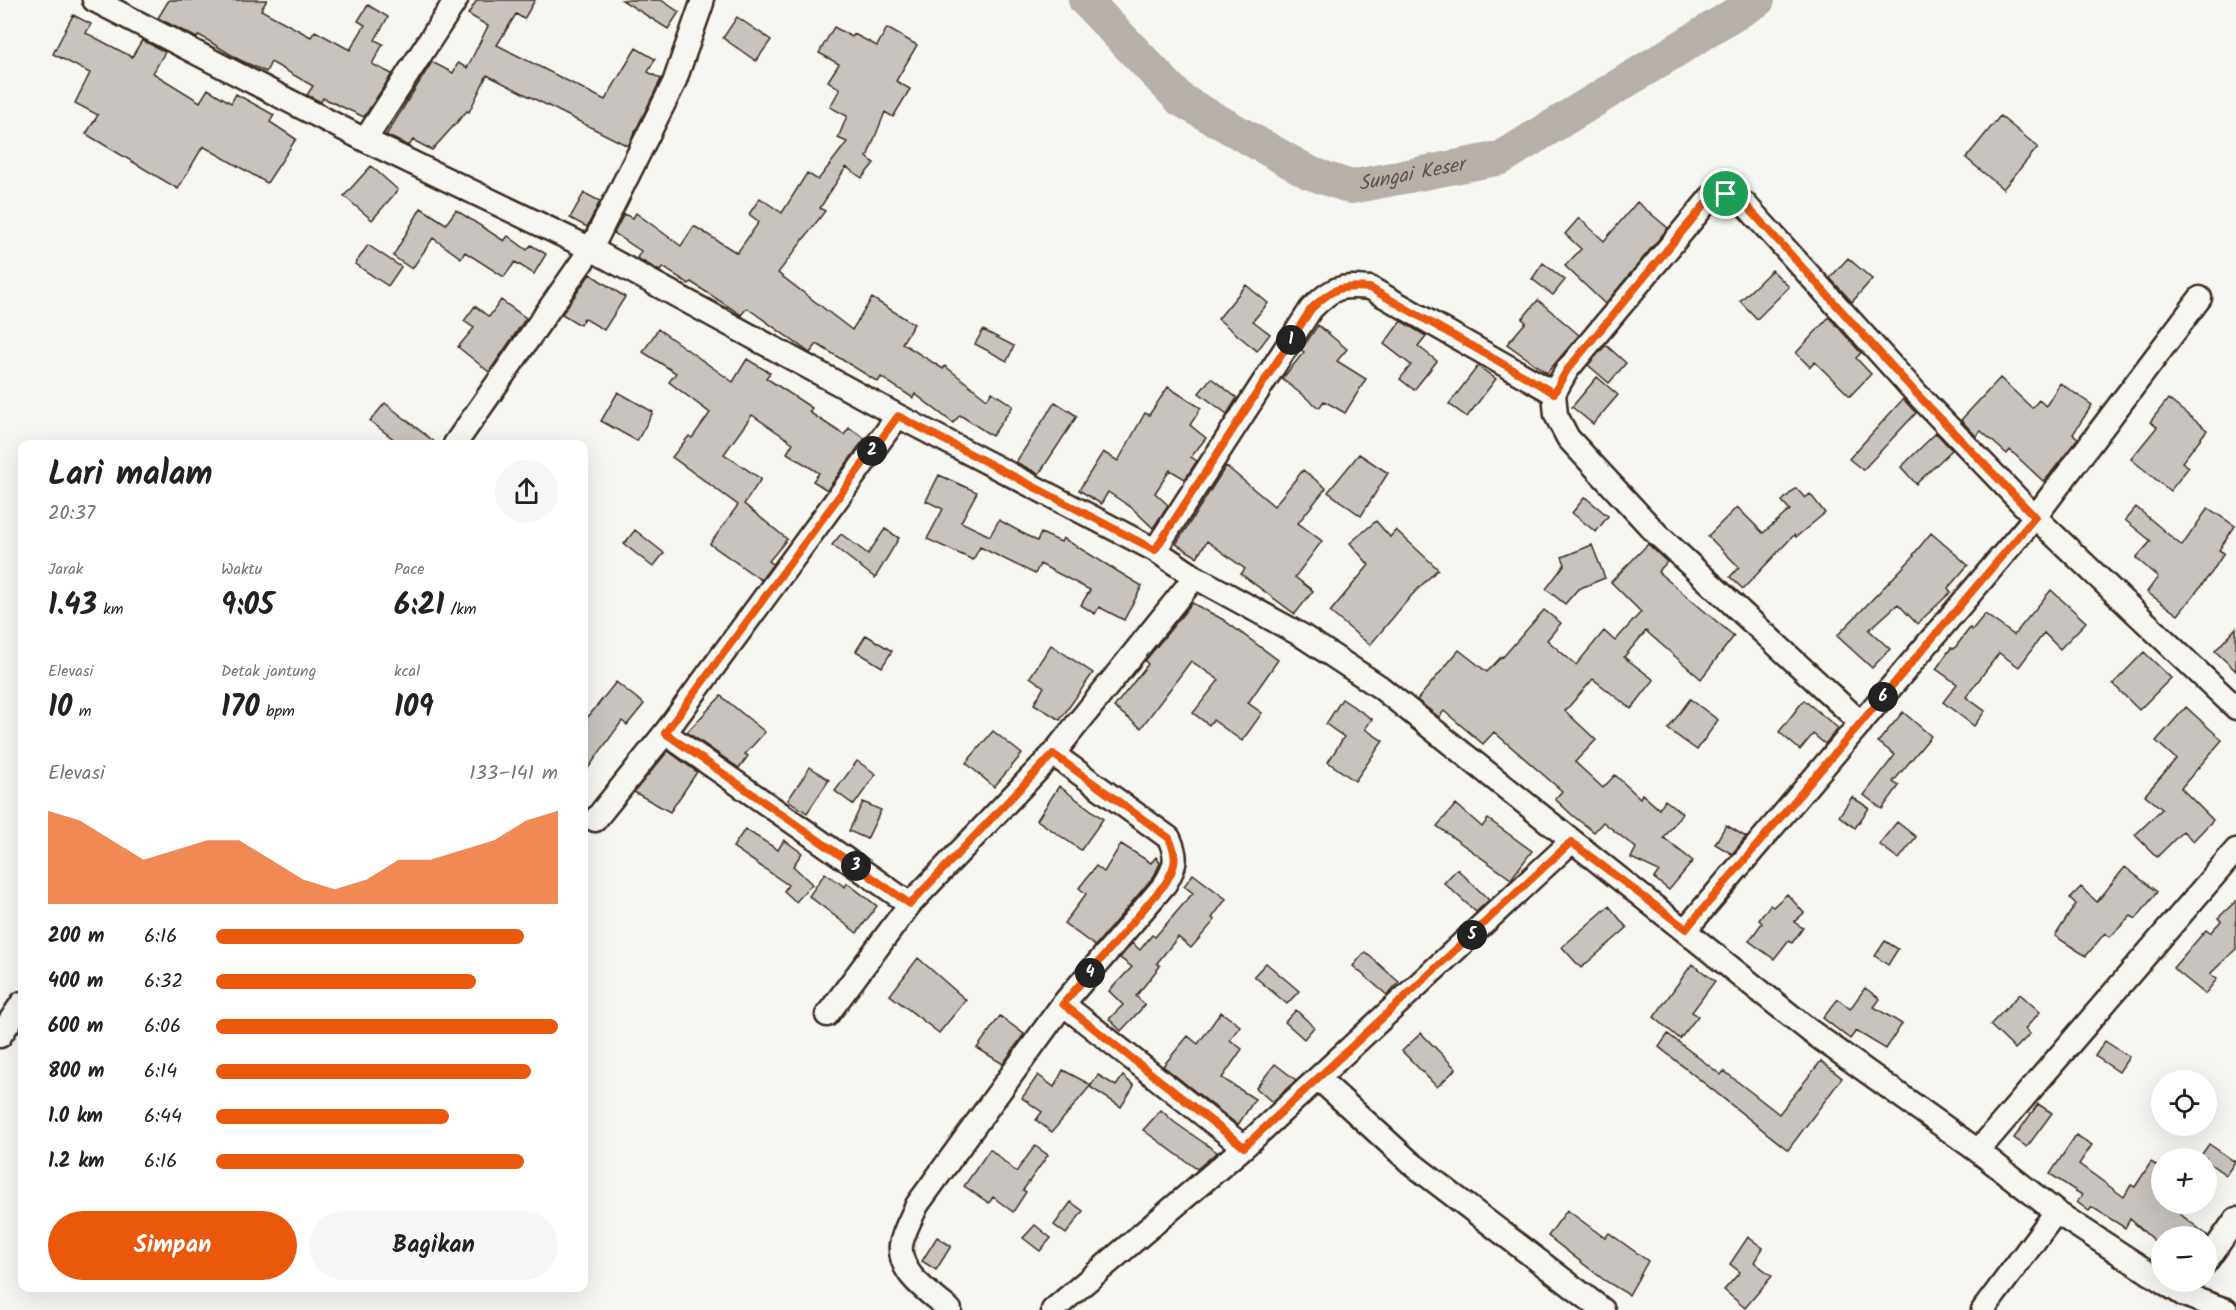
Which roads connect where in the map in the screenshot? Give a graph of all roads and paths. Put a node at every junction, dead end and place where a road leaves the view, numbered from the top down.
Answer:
1 (94, 0) edge
2 (456, 0) edge
3 (702, 3) dead end
4 (365, 140) junction
5 (591, 249) junction
6 (2200, 298) dead end
7 (1554, 393) junction
8 (898, 416) junction
9 (458, 440) edge
10 (2035, 517) junction
11 (1155, 550) junction
12 (1195, 577) junction
13 (2236, 708) edge
14 (1861, 723) junction
15 (665, 733) junction
16 (1053, 754) junction
17 (595, 820) dead end
18 (1571, 842) junction
19 (2236, 850) edge
20 (910, 904) junction
21 (1686, 929) junction
22 (1063, 1004) junction
23 (18, 1009) edge
24 (827, 1015) dead end
25 (0, 1036) edge
26 (1318, 1078) junction
27 (1244, 1147) junction
28 (1978, 1151) junction
29 (2056, 1212) junction
30 (2236, 1219) edge
31 (2217, 1246) edge
32 (2151, 1274) edge
33 (2196, 1292) edge
34 (950, 1310) edge
35 (1053, 1310) edge
36 (1603, 1310) edge
37 (1983, 1310) edge
38 (2226, 1310) edge

1 - 4 street
2 - 4 street
3 - 5 street
4 - 5 street
5 - 8 street
5 - 9 street
6 - 10 street
7 - 10 street
7 - 11 street
7 - 14 street
8 - 11 street
8 - 15 street
10 - 13 street
10 - 14 street
11 - 12 street
12 - 16 street
12 - 18 street
14 - 21 street
15 - 17 street
15 - 20 street
16 - 20 street
16 - 22 street
18 - 21 street
18 - 26 street
19 - 28 street
20 - 24 street
21 - 28 street
22 - 27 street
22 - 34 street
23 - 25 street
26 - 27 street
26 - 36 street
27 - 35 street
28 - 29 street
29 - 32 street
29 - 37 street
30 - 31 street
33 - 38 street

